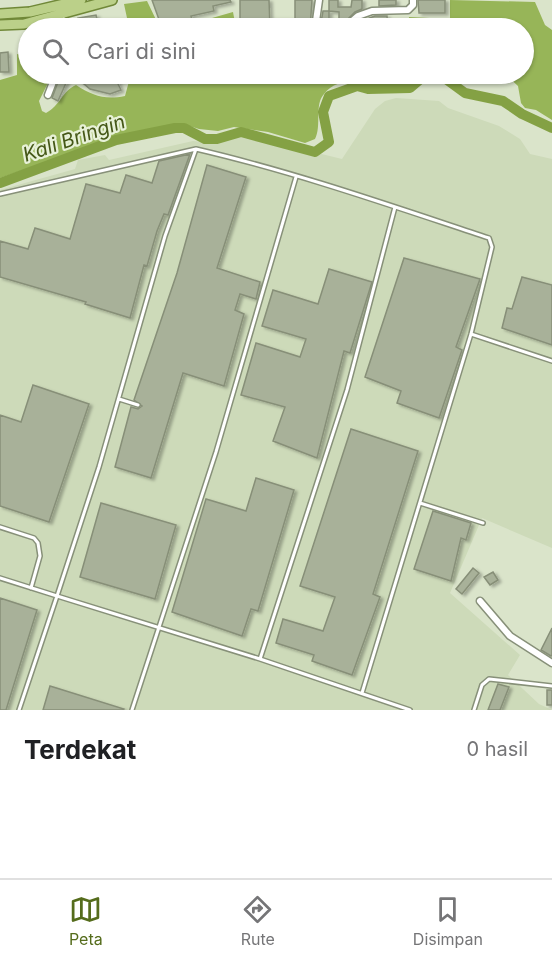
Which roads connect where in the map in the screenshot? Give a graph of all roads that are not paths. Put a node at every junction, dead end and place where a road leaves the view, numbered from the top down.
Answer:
1 (81, 0) edge
2 (112, 0) edge
3 (319, 0) edge
4 (413, 0) edge
5 (0, 14) edge
6 (60, 15) junction
7 (48, 18) edge
8 (61, 18) edge
9 (316, 18) edge
10 (356, 18) edge
11 (18, 24) edge
12 (0, 25) edge
13 (52, 84) edge
14 (48, 95) dead end
15 (196, 148) junction
16 (296, 177) junction
17 (0, 194) edge
18 (395, 207) junction
19 (471, 334) junction
20 (552, 361) edge
21 (119, 399) junction
22 (138, 405) dead end
23 (420, 502) junction
24 (483, 524) dead end
25 (0, 527) edge
26 (0, 578) edge
27 (31, 588) junction
28 (57, 596) junction
29 (480, 601) dead end
30 (158, 626) junction
31 (260, 658) junction
32 (552, 662) edge
33 (552, 686) edge
34 (362, 693) junction
35 (405, 709) edge
36 (19, 710) edge
37 (132, 710) edge
38 (410, 710) edge
39 (474, 710) edge

1 - 5 main road
2 - 6 main road
3 - 9 street
4 - 10 street
6 - 7 main road
6 - 8 street
11 - 12 main road
13 - 14 street
15 - 16 lane
15 - 17 lane
15 - 21 lane
16 - 18 lane
16 - 30 lane
18 - 19 lane
18 - 31 lane
19 - 20 lane
19 - 23 lane
21 - 22 lane
21 - 28 lane
23 - 24 lane
23 - 34 lane
25 - 27 lane
26 - 27 lane
27 - 28 lane
28 - 30 lane
28 - 36 lane
29 - 32 street
30 - 31 lane
30 - 37 lane
31 - 34 lane
33 - 39 lane
34 - 35 lane
35 - 38 lane

